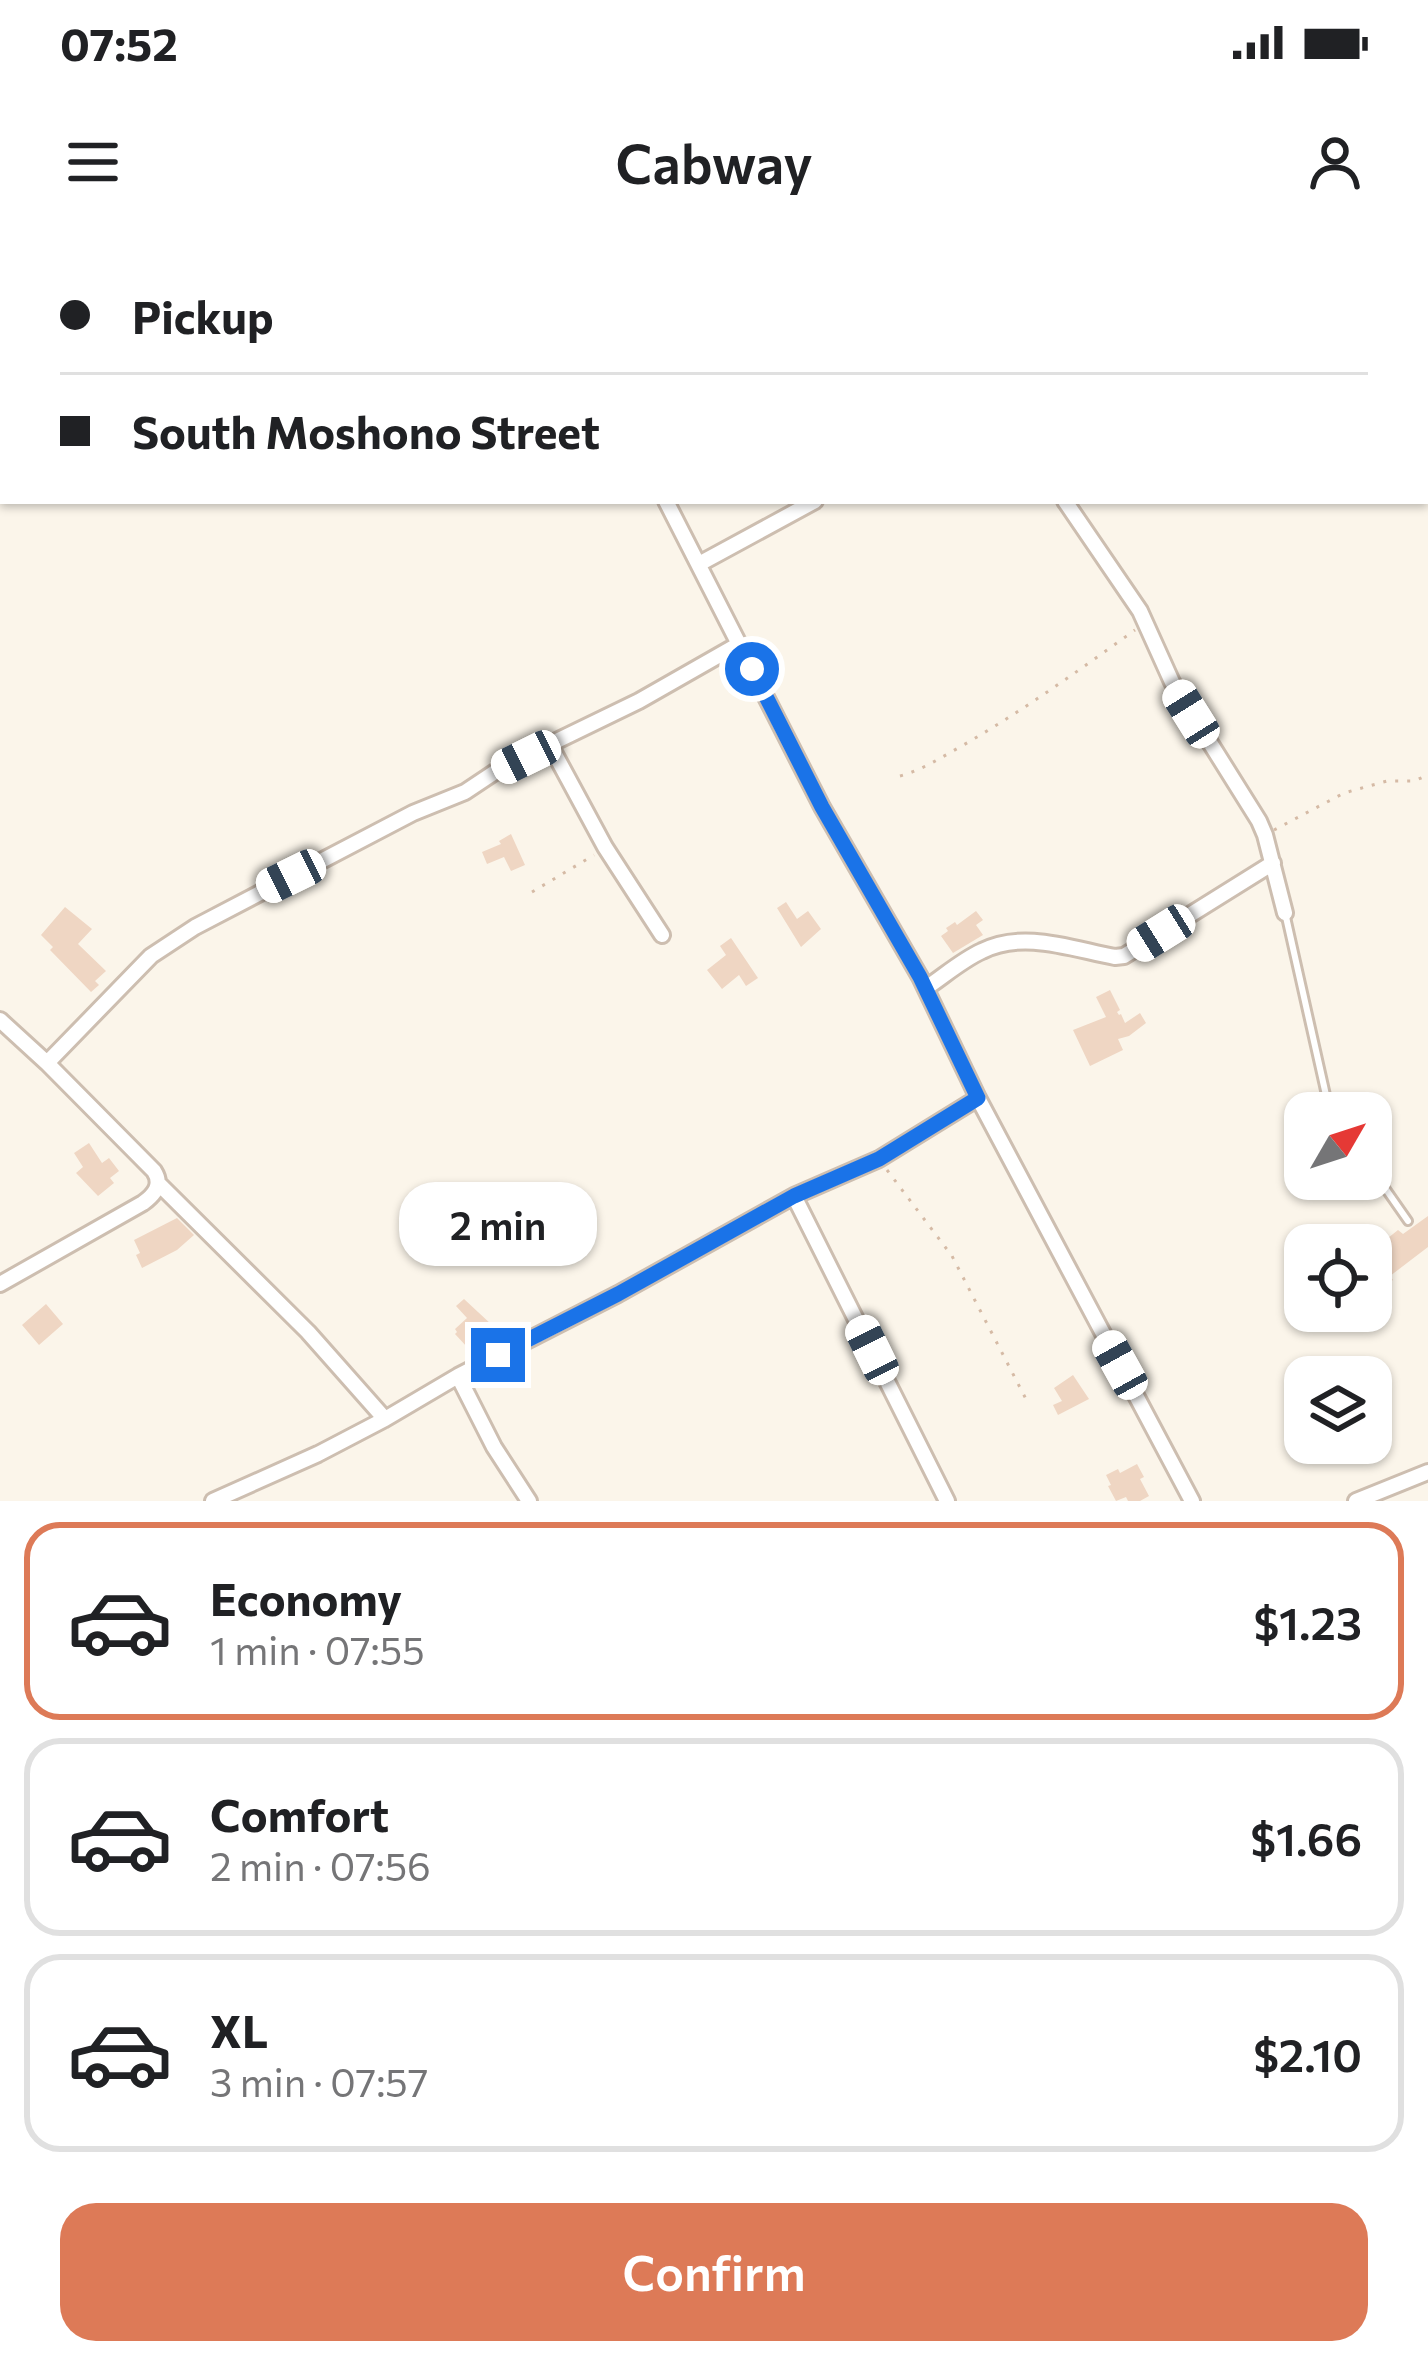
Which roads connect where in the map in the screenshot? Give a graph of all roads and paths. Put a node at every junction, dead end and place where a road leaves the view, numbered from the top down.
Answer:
1 (668, 504) edge
2 (809, 504) edge
3 (1067, 504) edge
4 (699, 564) junction
5 (1147, 622) junction
6 (739, 644) junction
7 (550, 745) junction
8 (1428, 775) edge
9 (900, 776) dead end
10 (1265, 835) junction
11 (605, 847) junction
12 (1273, 863) junction
13 (532, 892) dead end
14 (1286, 914) joint
15 (662, 935) dead end
16 (926, 988) junction
17 (0, 1020) edge
18 (47, 1063) junction
19 (1325, 1092) edge
20 (978, 1098) junction
21 (879, 1159) junction
22 (158, 1183) junction
23 (794, 1196) junction
24 (1392, 1198) edge
25 (1408, 1221) dead end
26 (0, 1284) edge
27 (458, 1376) junction
28 (1028, 1403) dead end
29 (385, 1419) junction
30 (1428, 1472) edge
31 (213, 1501) edge
32 (529, 1501) edge
33 (947, 1501) edge
34 (1192, 1501) edge
35 (1356, 1501) edge

1 - 4 street
2 - 4 street
3 - 5 street
4 - 6 street
5 - 9 path
5 - 10 street
6 - 7 street
6 - 16 street
7 - 11 street
7 - 18 street
8 - 10 path
10 - 12 street
11 - 13 path
11 - 15 street
12 - 14 street
12 - 16 street
14 - 19 lane
16 - 20 street
17 - 18 street
18 - 22 street
20 - 21 street
20 - 34 street
21 - 23 street
21 - 28 path
22 - 26 street
22 - 29 street
23 - 27 street
23 - 33 street
24 - 25 lane
27 - 29 street
27 - 32 street
29 - 31 street
30 - 35 street

